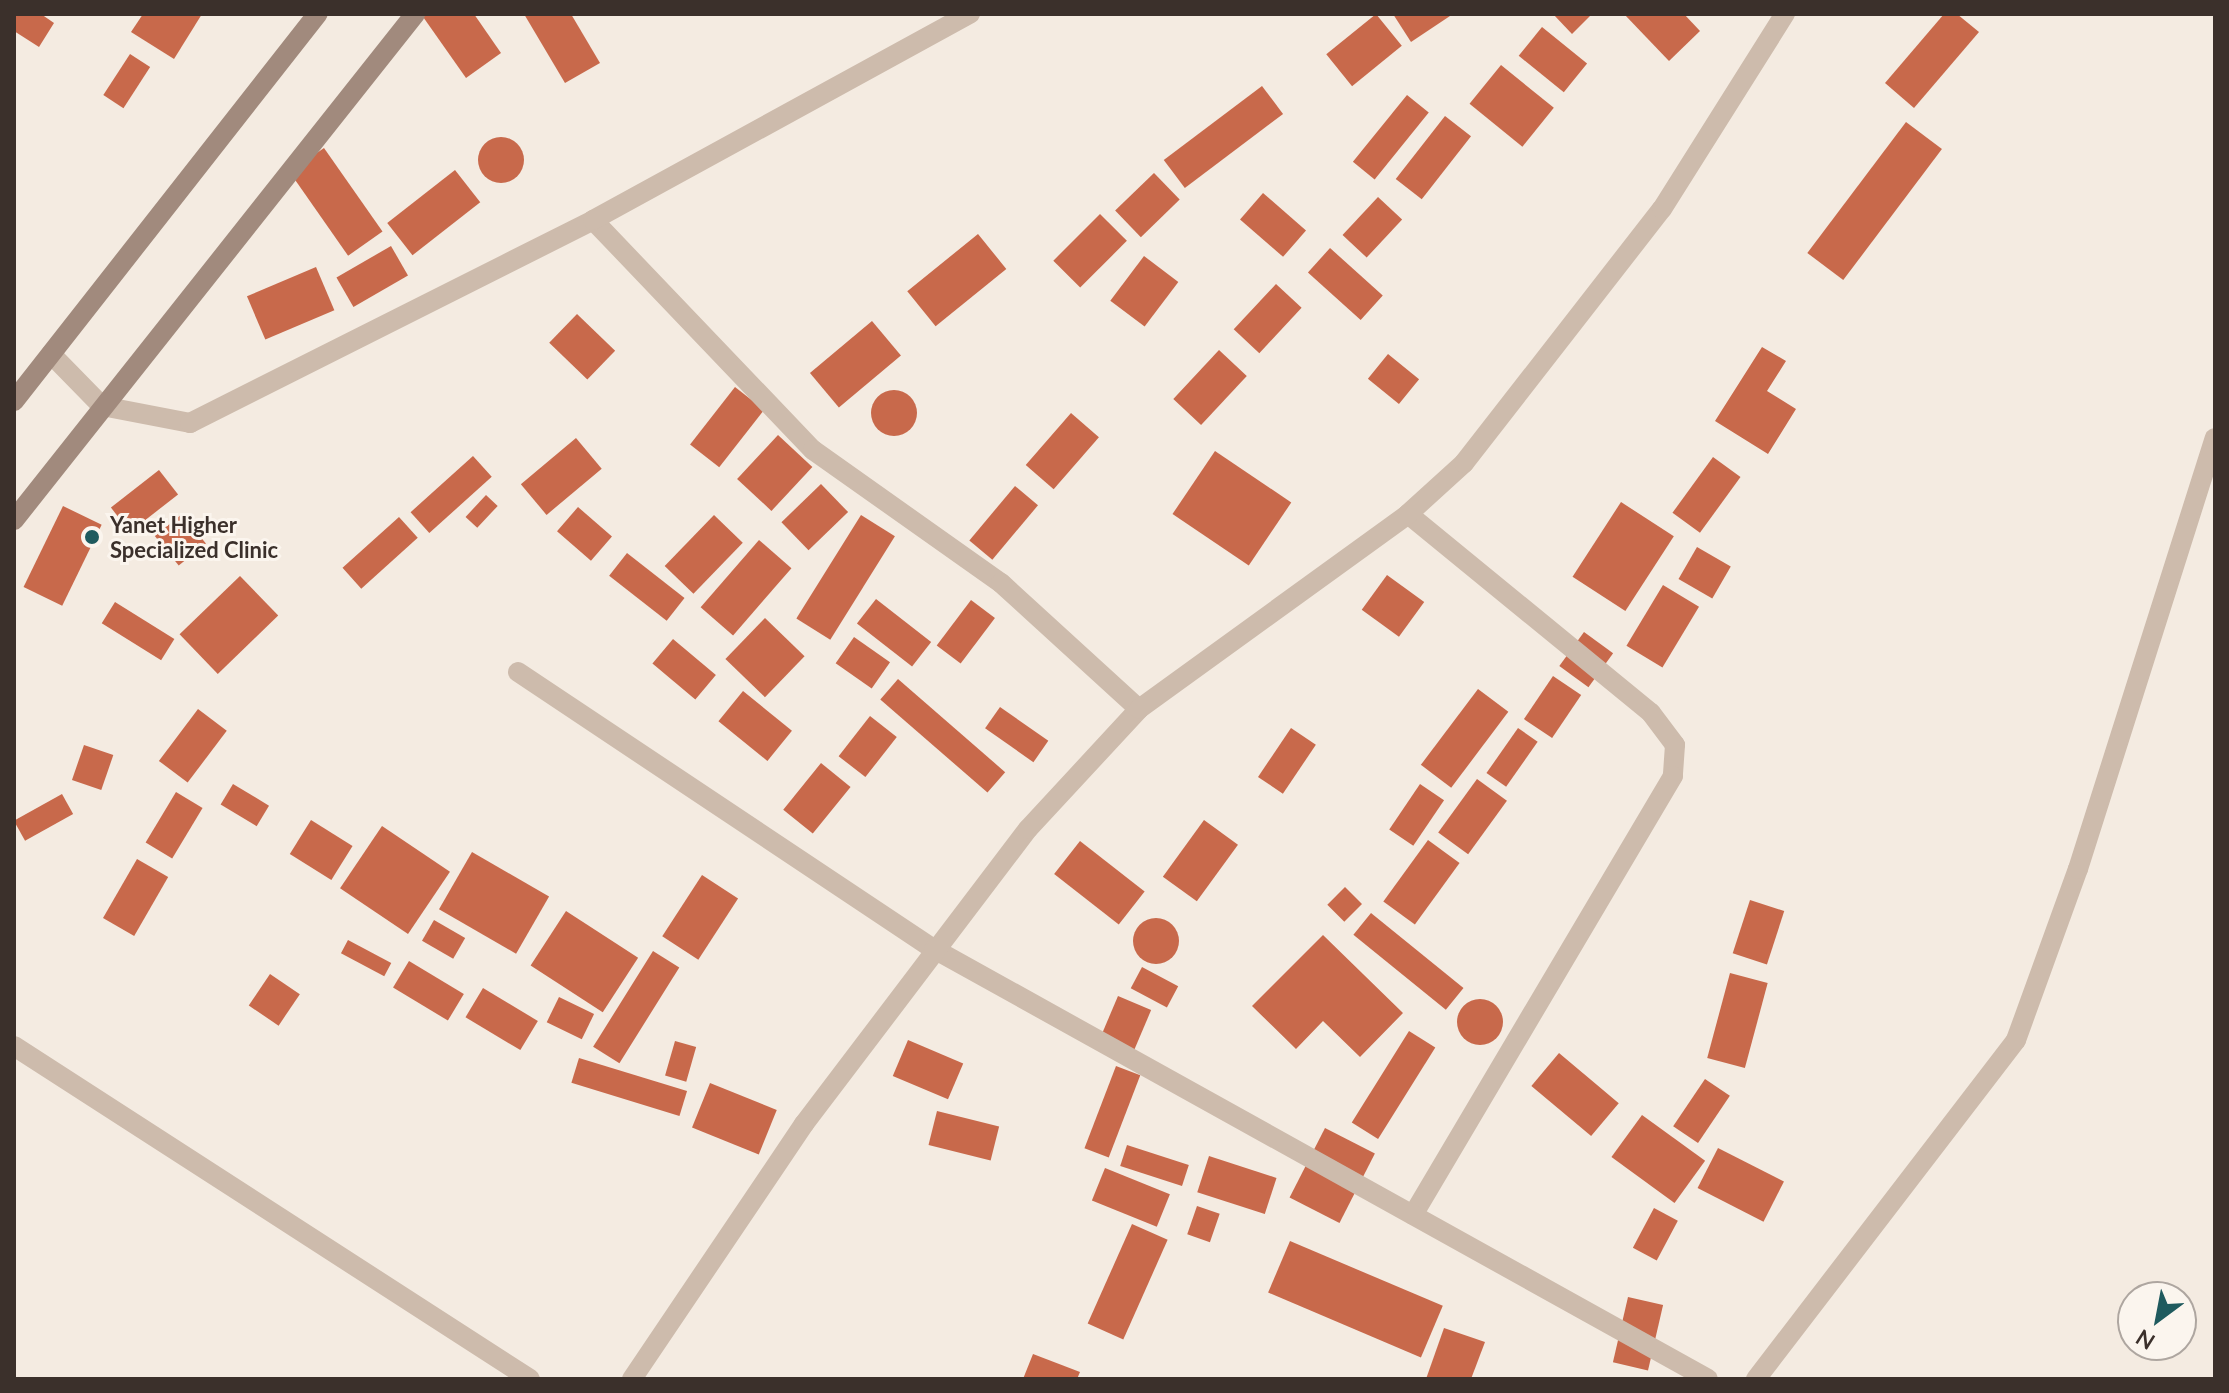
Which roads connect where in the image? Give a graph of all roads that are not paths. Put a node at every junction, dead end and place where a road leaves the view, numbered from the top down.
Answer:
1 (317, 14) edge
2 (415, 14) edge
3 (970, 14) edge
4 (1785, 14) edge
5 (593, 220) junction
6 (51, 354) junction
7 (14, 401) edge
8 (102, 406) junction
9 (2215, 438) edge
10 (1408, 514) junction
11 (14, 520) edge
12 (518, 672) dead end
13 (1139, 709) junction
14 (934, 949) junction
15 (14, 1046) edge
16 (1413, 1215) junction
17 (530, 1379) edge
18 (632, 1379) edge
19 (1708, 1379) edge
20 (1756, 1379) edge

1 - 6 main road
2 - 8 main road
3 - 5 street
4 - 10 street
5 - 8 street
5 - 13 street
6 - 7 main road
6 - 8 street
8 - 11 main road
9 - 20 street
10 - 13 street
10 - 16 street
12 - 14 street
13 - 14 street
14 - 16 street
14 - 18 street
15 - 17 street
16 - 19 street

